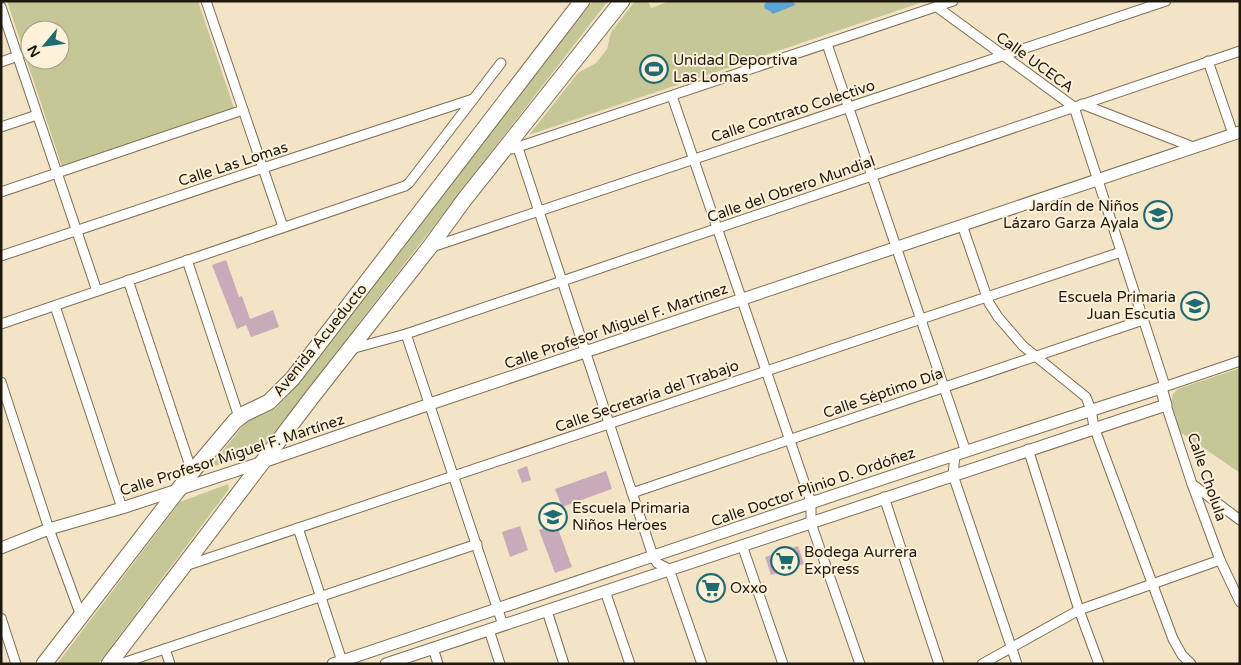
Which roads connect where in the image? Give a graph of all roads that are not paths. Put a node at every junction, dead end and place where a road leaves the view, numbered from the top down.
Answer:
1 (206, 1) edge
2 (582, 1) edge
3 (622, 1) edge
4 (953, 1) edge
5 (1166, 1) edge
6 (1, 7) edge
7 (937, 7) junction
8 (827, 44) junction
9 (1240, 51) edge
10 (18, 56) junction
11 (1003, 56) junction
12 (1208, 61) junction
13 (1, 62) edge
14 (501, 64) dead end
15 (672, 96) junction
16 (473, 99) junction
17 (1078, 106) junction
18 (848, 107) junction
19 (243, 110) junction
20 (38, 115) junction
21 (1, 127) edge
22 (1236, 133) edge
23 (515, 142) junction
24 (1193, 147) junction
25 (694, 159) junction
26 (263, 168) junction
27 (57, 173) junction
28 (872, 176) junction
29 (1098, 180) junction
30 (1, 192) edge
31 (538, 211) junction
32 (962, 225) junction
33 (283, 227) junction
34 (717, 228) junction
35 (77, 231) junction
36 (896, 247) junction
37 (429, 248) junction
38 (1121, 252) junction
39 (1, 256) edge
40 (187, 260) junction
41 (128, 280) junction
42 (562, 281) junction
43 (97, 291) junction
44 (987, 297) junction
45 (742, 299) junction
46 (55, 306) junction
47 (921, 319) junction
48 (1143, 320) junction
49 (1, 324) edge
50 (406, 334) junction
51 (351, 349) junction
52 (585, 352) junction
53 (1034, 356) junction
54 (1240, 361) edge
55 (766, 371) junction
56 (1, 382) edge
57 (944, 387) junction
58 (1163, 387) junction
59 (430, 404) junction
60 (1166, 404) junction
61 (1091, 410) junction
62 (239, 417) junction
63 (609, 424) junction
64 (1094, 427) junction
65 (789, 439) junction
66 (1028, 449) junction
67 (966, 452) junction
68 (955, 455) junction
69 (263, 462) junction
70 (192, 472) junction
71 (953, 475) junction
72 (454, 476) junction
73 (1192, 484) junction
74 (180, 488) junction
75 (632, 492) junction
76 (884, 497) junction
77 (811, 502) junction
78 (122, 508) junction
79 (1240, 520) edge
80 (810, 523) junction
81 (298, 528) junction
82 (49, 529) junction
83 (477, 544) junction
84 (742, 545) junction
85 (1, 548) edge
86 (653, 556) junction
87 (1220, 560) junction
88 (182, 567) junction
89 (668, 569) junction
90 (586, 580) junction
91 (1151, 584) junction
92 (605, 591) junction
93 (591, 596) junction
94 (321, 597) junction
95 (1240, 602) edge
96 (498, 608) junction
97 (1078, 610) junction
98 (547, 611) junction
99 (81, 616) junction
100 (1, 618) edge
101 (504, 625) junction
102 (489, 630) junction
103 (433, 648) junction
104 (1011, 648) junction
105 (165, 650) junction
106 (338, 662) edge
107 (16, 664) edge
108 (44, 664) edge
109 (109, 664) edge
110 (120, 664) edge
111 (170, 664) edge
112 (386, 664) edge
113 (438, 664) edge
114 (500, 664) edge
115 (564, 664) edge
116 (630, 664) edge
117 (702, 664) edge
118 (783, 664) edge
119 (860, 664) edge
120 (939, 664) edge
121 (982, 664) edge
122 (1017, 664) edge
123 (1099, 664) edge
124 (1191, 664) edge

1 - 19 street
2 - 62 main road, Avenida Acueducto
3 - 23 main road, Avenida Acueducto
4 - 7 street
5 - 11 street, Calle Contrato Colectivo
6 - 10 street
7 - 8 street
7 - 11 street, Calle UCECA
8 - 15 street
8 - 18 street
9 - 12 street, Calle del Obrero Mundial
10 - 13 street
10 - 20 street
11 - 17 street, Calle UCECA
11 - 18 street, Calle Contrato Colectivo
12 - 17 street, Calle del Obrero Mundial
12 - 22 street
14 - 16 street
15 - 23 street
15 - 25 street
16 - 26 street, Calle Las Lomas
16 - 33 street
17 - 24 street
17 - 28 street, Calle del Obrero Mundial
17 - 29 street, Calle UCECA
18 - 25 street, Calle Contrato Colectivo
18 - 28 street
19 - 26 street
19 - 27 street
20 - 21 street
20 - 27 street
22 - 24 street, Calle Profesor Miguel F. Martínez
23 - 31 street
23 - 37 main road, Avenida Acueducto
24 - 29 street, Calle Profesor Miguel F. Martínez
25 - 31 street, Calle Contrato Colectivo
25 - 34 street
26 - 33 street
26 - 35 street, Calle Las Lomas
27 - 30 street
27 - 35 street
28 - 34 street, Calle del Obrero Mundial
28 - 36 street
29 - 32 street, Calle Profesor Miguel F. Martínez
29 - 38 street, Calle UCECA
31 - 37 street, Calle Contrato Colectivo
31 - 42 street
32 - 36 street, Calle Profesor Miguel F. Martínez
32 - 44 street
33 - 40 street
34 - 42 street, Calle del Obrero Mundial
34 - 45 street
35 - 39 street, Calle Las Lomas
35 - 43 street
36 - 45 street, Calle Profesor Miguel F. Martínez
36 - 47 street
37 - 51 main road, Avenida Acueducto
38 - 44 street, Calle Secretaría del Trabajo
38 - 48 street, Calle UCECA
40 - 41 street
40 - 62 street
41 - 43 street
41 - 70 street
42 - 50 street, Calle del Obrero Mundial
42 - 52 street
43 - 46 street
44 - 47 street, Calle Secretaría del Trabajo
44 - 53 street
45 - 52 street, Calle Profesor Miguel F. Martínez
45 - 55 street
46 - 49 street
46 - 78 street
47 - 55 street, Calle Secretaría del Trabajo
47 - 57 street
48 - 53 street, Calle Séptimo Día
48 - 58 street, Calle UCECA
50 - 51 street, Calle del Obrero Mundial
50 - 59 street
51 - 69 main road, Avenida Acueducto
52 - 59 street, Calle Profesor Miguel F. Martínez
52 - 63 street
53 - 57 street, Calle Séptimo Día
53 - 61 street
54 - 58 street
55 - 63 street, Calle Secretaría del Trabajo
55 - 65 street
56 - 82 street
57 - 65 street, Calle Séptimo Día
57 - 67 street
58 - 60 street, Calle Cholula
58 - 61 street, Calle Doctor Plinio D. Ordóñez
59 - 69 street, Calle Profesor Miguel F. Martínez
59 - 72 street
60 - 64 street, Calle Doctor Plinio D. Ordóñez
60 - 73 street, Calle Cholula
61 - 64 street
61 - 67 street, Calle Doctor Plinio D. Ordóñez
62 - 70 main road, Avenida Acueducto
63 - 72 street, Calle Secretaría del Trabajo
63 - 75 street
64 - 66 street, Calle Doctor Plinio D. Ordóñez
64 - 91 street
65 - 75 street, Calle Séptimo Día
65 - 77 street
66 - 71 street, Calle Doctor Plinio D. Ordóñez
66 - 97 street
67 - 68 street, Calle Doctor Plinio D. Ordóñez
68 - 71 street
68 - 77 street, Calle Doctor Plinio D. Ordóñez
69 - 74 street, Calle Profesor Miguel F. Martínez
69 - 88 main road, Avenida Acueducto
70 - 74 main road, Avenida Acueducto
71 - 76 street, Calle Doctor Plinio D. Ordóñez
71 - 104 street
72 - 81 street, Calle Secretaría del Trabajo
72 - 83 street
73 - 79 street
73 - 87 street, Calle Cholula
74 - 78 street, Calle Profesor Miguel F. Martínez
74 - 99 main road, Avenida Acueducto
75 - 86 street
76 - 80 street, Calle Doctor Plinio D. Ordóñez
76 - 120 street
77 - 80 street
77 - 86 street, Calle Doctor Plinio D. Ordóñez
78 - 82 street, Calle Profesor Miguel F. Martínez
80 - 84 street, Calle Doctor Plinio D. Ordóñez
80 - 119 street
81 - 88 street, Calle Secretaría del Trabajo
81 - 94 street
82 - 85 street, Calle Profesor Miguel F. Martínez
82 - 99 street
83 - 94 street
83 - 96 street
84 - 89 street, Calle Doctor Plinio D. Ordóñez
84 - 118 street
86 - 89 street
86 - 90 street, Calle Doctor Plinio D. Ordóñez
87 - 91 street
87 - 95 street, Calle Cholula
88 - 109 main road, Avenida Acueducto
89 - 92 street, Calle Doctor Plinio D. Ordóñez
89 - 117 street
90 - 93 street
90 - 96 street, Calle Doctor Plinio D. Ordóñez
91 - 97 street
91 - 124 street
92 - 93 street, Calle Doctor Plinio D. Ordóñez
92 - 116 street
93 - 98 street, Calle Doctor Plinio D. Ordóñez
94 - 105 street
94 - 106 street
96 - 101 street
96 - 106 street, Calle Doctor Plinio D. Ordóñez
97 - 104 street
97 - 123 street
98 - 101 street, Calle Doctor Plinio D. Ordóñez
98 - 115 street
99 - 108 main road, Avenida Acueducto
100 - 107 street
101 - 102 street, Calle Doctor Plinio D. Ordóñez
102 - 103 street, Calle Doctor Plinio D. Ordóñez
102 - 114 street
103 - 112 street, Calle Doctor Plinio D. Ordóñez
103 - 113 street
104 - 121 street
104 - 122 street
105 - 110 street
105 - 111 street

